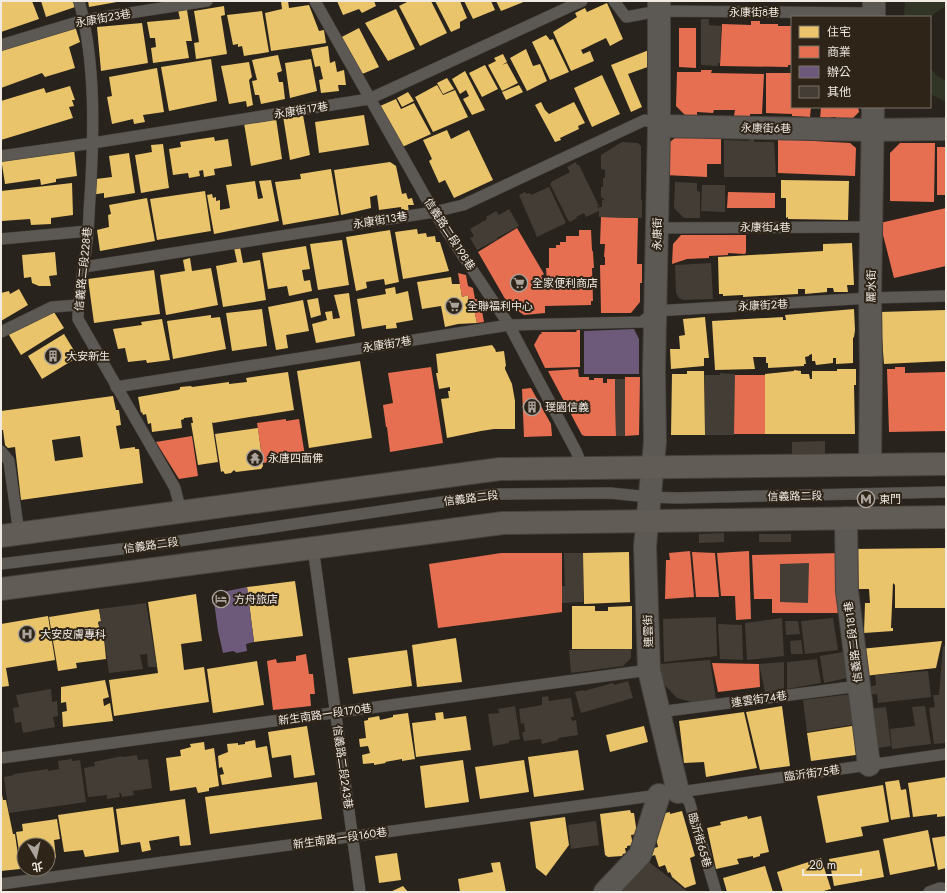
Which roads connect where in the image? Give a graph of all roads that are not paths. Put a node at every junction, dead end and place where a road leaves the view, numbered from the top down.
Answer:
1 (79, 1) edge
2 (207, 1) edge
3 (315, 1) edge
4 (582, 1) edge
5 (614, 1) edge
6 (659, 6) edge
7 (874, 10) edge
8 (84, 20) junction
9 (1, 44) edge
10 (369, 99) junction
11 (873, 108) edge
12 (660, 126) junction
13 (872, 130) junction
14 (946, 130) edge
15 (93, 143) junction
16 (1, 156) edge
17 (434, 212) junction
18 (872, 227) junction
19 (658, 228) junction
20 (88, 231) junction
21 (1, 239) edge
22 (84, 267) junction
23 (946, 296) edge
24 (870, 298) junction
25 (78, 305) junction
26 (655, 311) junction
27 (509, 325) junction
28 (3, 331) edge
29 (116, 387) junction
30 (1, 451) edge
31 (946, 464) edge
32 (870, 465) junction
33 (654, 467) junction
34 (583, 468) junction
35 (946, 492) edge
36 (650, 497) junction
37 (181, 512) junction
38 (946, 517) edge
39 (846, 518) junction
40 (648, 520) junction
41 (10, 535) edge
42 (313, 547) junction
43 (1, 564) edge
44 (1, 589) edge
45 (649, 670) junction
46 (858, 686) junction
47 (659, 712) junction
48 (336, 713) junction
49 (946, 754) edge
50 (1, 758) edge
51 (869, 765) junction
52 (669, 794) junction
53 (353, 836) junction
54 (1, 884) edge
55 (946, 889) edge
56 (360, 892) edge
57 (605, 892) edge
58 (716, 892) edge
59 (929, 892) edge

1 - 8 lane, 信義路二段228巷
2 - 8 lane, 永康街23巷
3 - 10 lane, 信義路二段198巷
4 - 10 lane, 永康街17巷
5 - 6 lane
6 - 7 lane, 永康街8巷
6 - 12 street, 永康街
8 - 9 lane, 永康街23巷
8 - 15 lane, 信義路二段228巷
10 - 15 lane, 永康街17巷
10 - 17 lane, 信義路二段198巷
11 - 13 street, 麗水街
12 - 13 street, 永康街6巷
12 - 17 lane, 永康街13巷
12 - 19 street, 永康街
13 - 14 street, 永康街6巷
13 - 18 street, 麗水街
15 - 16 lane, 永康街17巷
15 - 20 lane, 信義路二段228巷
17 - 22 lane, 永康街13巷
17 - 27 lane, 信義路二段198巷
18 - 19 lane, 永康街4巷
18 - 24 street, 麗水街
19 - 26 street, 永康街
20 - 21 lane
20 - 22 lane, 信義路二段228巷
22 - 25 lane, 信義路二段228巷
23 - 24 lane, 永康街2巷
24 - 26 lane, 永康街2巷
24 - 32 street, 麗水街
25 - 28 lane
25 - 29 lane, 信義路二段228巷
26 - 27 lane, 永康街7巷
26 - 33 street, 永康街
27 - 29 lane, 永康街7巷
27 - 34 lane, 信義路二段198巷
29 - 37 lane, 信義路二段228巷
30 - 41 lane
31 - 32 main road
32 - 33 main road
33 - 34 main road
33 - 36 street, 連雲街
34 - 37 main road
35 - 36 lane, 信義路二段
36 - 40 street, 連雲街
36 - 43 lane, 信義路二段
37 - 41 main road
38 - 39 main road, 信義路二段
39 - 40 main road, 信義路二段
39 - 46 street, 信義路二段181巷
40 - 42 main road, 信義路二段
40 - 45 street, 連雲街
42 - 44 main road, 信義路二段
42 - 48 lane, 信義路二段243巷
45 - 47 street, 連雲街
45 - 48 lane, 新生南路一段170巷
46 - 47 lane, 連雲街74巷
46 - 51 street, 信義路二段181巷
47 - 52 street, 連雲街
48 - 50 lane, 新生南路一段170巷
48 - 53 lane, 信義路二段243巷
49 - 51 lane, 臨沂街75巷
51 - 52 lane, 臨沂街75巷
52 - 53 lane, 新生南路一段160巷
52 - 57 street
52 - 58 lane, 臨沂街65巷
53 - 54 lane, 新生南路一段160巷
53 - 56 lane, 信義路二段243巷
55 - 59 lane

